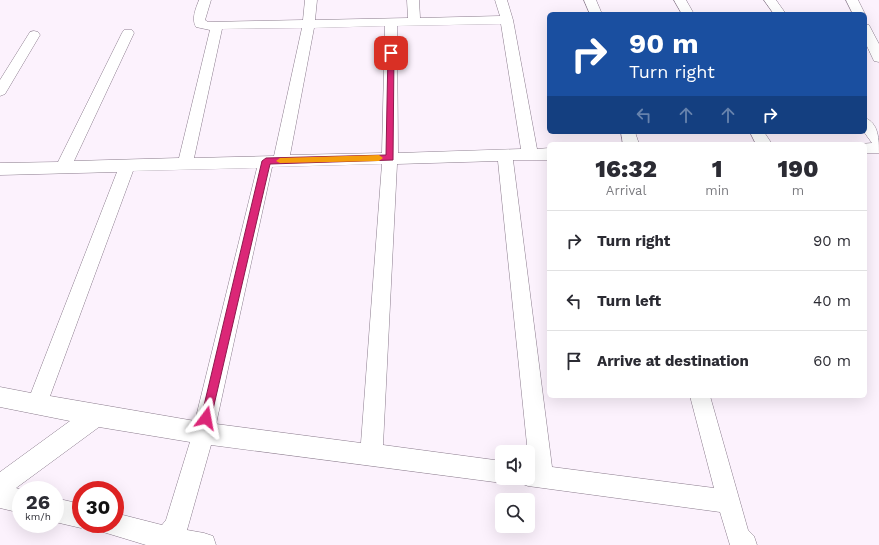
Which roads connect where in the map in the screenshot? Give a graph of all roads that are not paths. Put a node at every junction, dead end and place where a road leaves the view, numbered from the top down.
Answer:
1 (205, 0) edge
2 (311, 0) edge
3 (413, 0) edge
4 (501, 0) edge
5 (590, 0) edge
6 (680, 0) edge
7 (770, 0) edge
8 (852, 0) edge
9 (595, 12) edge
10 (687, 12) edge
11 (779, 12) edge
12 (858, 12) edge
13 (507, 20) junction
14 (414, 21) junction
15 (391, 22) junction
16 (309, 24) junction
17 (217, 26) junction
18 (128, 33) dead end
19 (867, 33) edge
20 (34, 35) dead end
21 (875, 53) edge
22 (0, 92) edge
23 (867, 125) edge
24 (879, 140) edge
25 (867, 148) edge
26 (879, 148) edge
27 (547, 154) edge
28 (505, 155) junction
29 (530, 155) junction
30 (390, 158) junction
31 (274, 161) junction
32 (185, 164) junction
33 (127, 165) junction
34 (64, 166) junction
35 (0, 169) edge
36 (0, 397) edge
37 (701, 398) edge
38 (37, 404) junction
39 (96, 416) junction
40 (203, 433) junction
41 (532, 445) edge
42 (371, 455) junction
43 (495, 471) edge
44 (535, 476) edge
45 (0, 486) edge
46 (0, 496) edge
47 (12, 499) edge
48 (729, 502) junction
49 (124, 528) edge
50 (163, 542) edge
51 (204, 545) edge
52 (745, 545) edge

1 - 17 street
2 - 16 street
3 - 14 street
4 - 13 street
5 - 9 street
6 - 10 street
7 - 11 street
8 - 12 street
13 - 14 street
13 - 29 street
14 - 15 street
15 - 16 street
15 - 30 street
16 - 17 street
16 - 31 street
17 - 32 street
18 - 34 street
19 - 21 street
20 - 22 street
23 - 24 street
25 - 26 street
27 - 29 street
28 - 29 street
28 - 30 street
28 - 41 street
30 - 31 street
30 - 42 street
31 - 32 street
31 - 40 street
32 - 33 street
33 - 34 street
33 - 38 street
34 - 35 street
36 - 38 street
37 - 48 street
38 - 39 street
39 - 40 street
39 - 45 street
40 - 42 street
40 - 50 street
42 - 43 street
44 - 48 street
46 - 47 street
48 - 52 street
49 - 50 street
50 - 51 street

